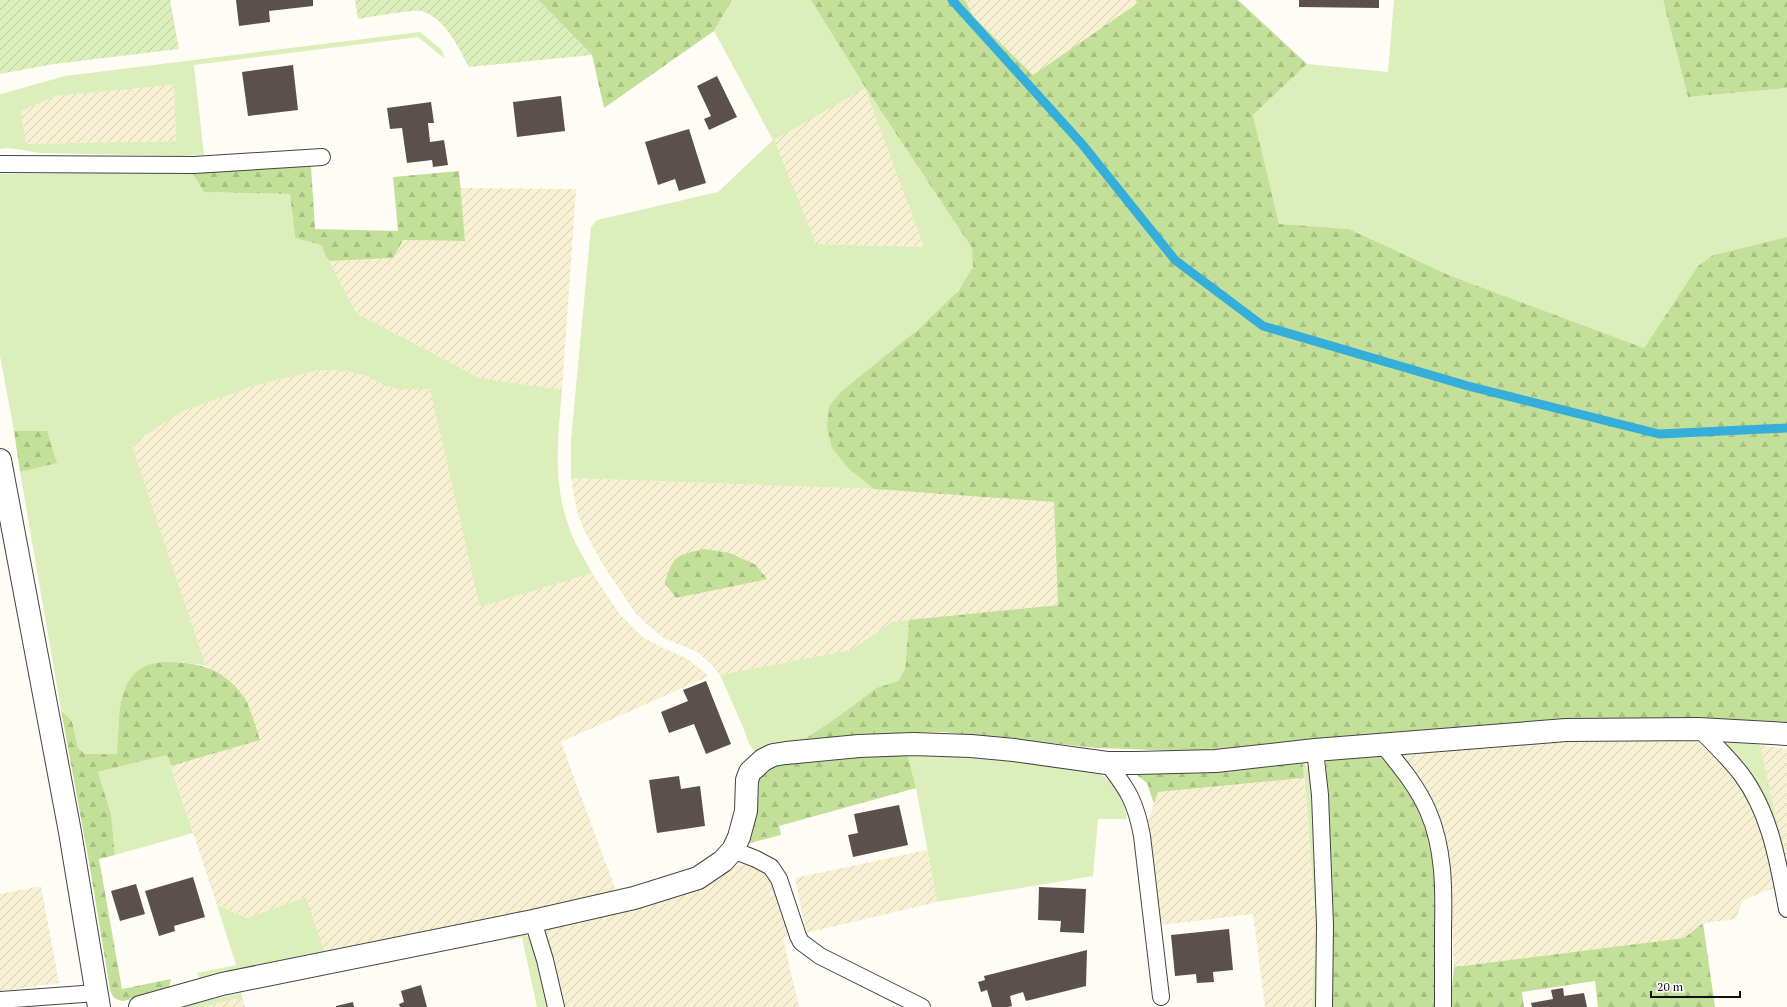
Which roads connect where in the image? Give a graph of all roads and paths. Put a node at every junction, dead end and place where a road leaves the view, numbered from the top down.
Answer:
1 (322, 157) dead end
2 (0, 164) edge
3 (0, 460) edge
4 (1698, 729) junction
5 (1787, 734) edge
6 (1383, 745) junction
7 (1315, 750) junction
8 (1107, 763) junction
9 (733, 850) junction
10 (1787, 909) edge
11 (533, 921) junction
12 (1161, 996) dead end
13 (0, 1000) edge
14 (98, 1000) edge
15 (140, 1007) edge
16 (556, 1007) edge
17 (922, 1007) edge
18 (1324, 1007) edge
19 (1443, 1007) edge

1 - 2 lane
3 - 14 street
4 - 5 street
4 - 6 street
4 - 10 lane
6 - 7 street
6 - 19 lane
7 - 8 street
7 - 18 lane
8 - 9 street
8 - 12 lane
9 - 11 street
9 - 17 lane
11 - 15 street
11 - 16 lane
13 - 14 lane

